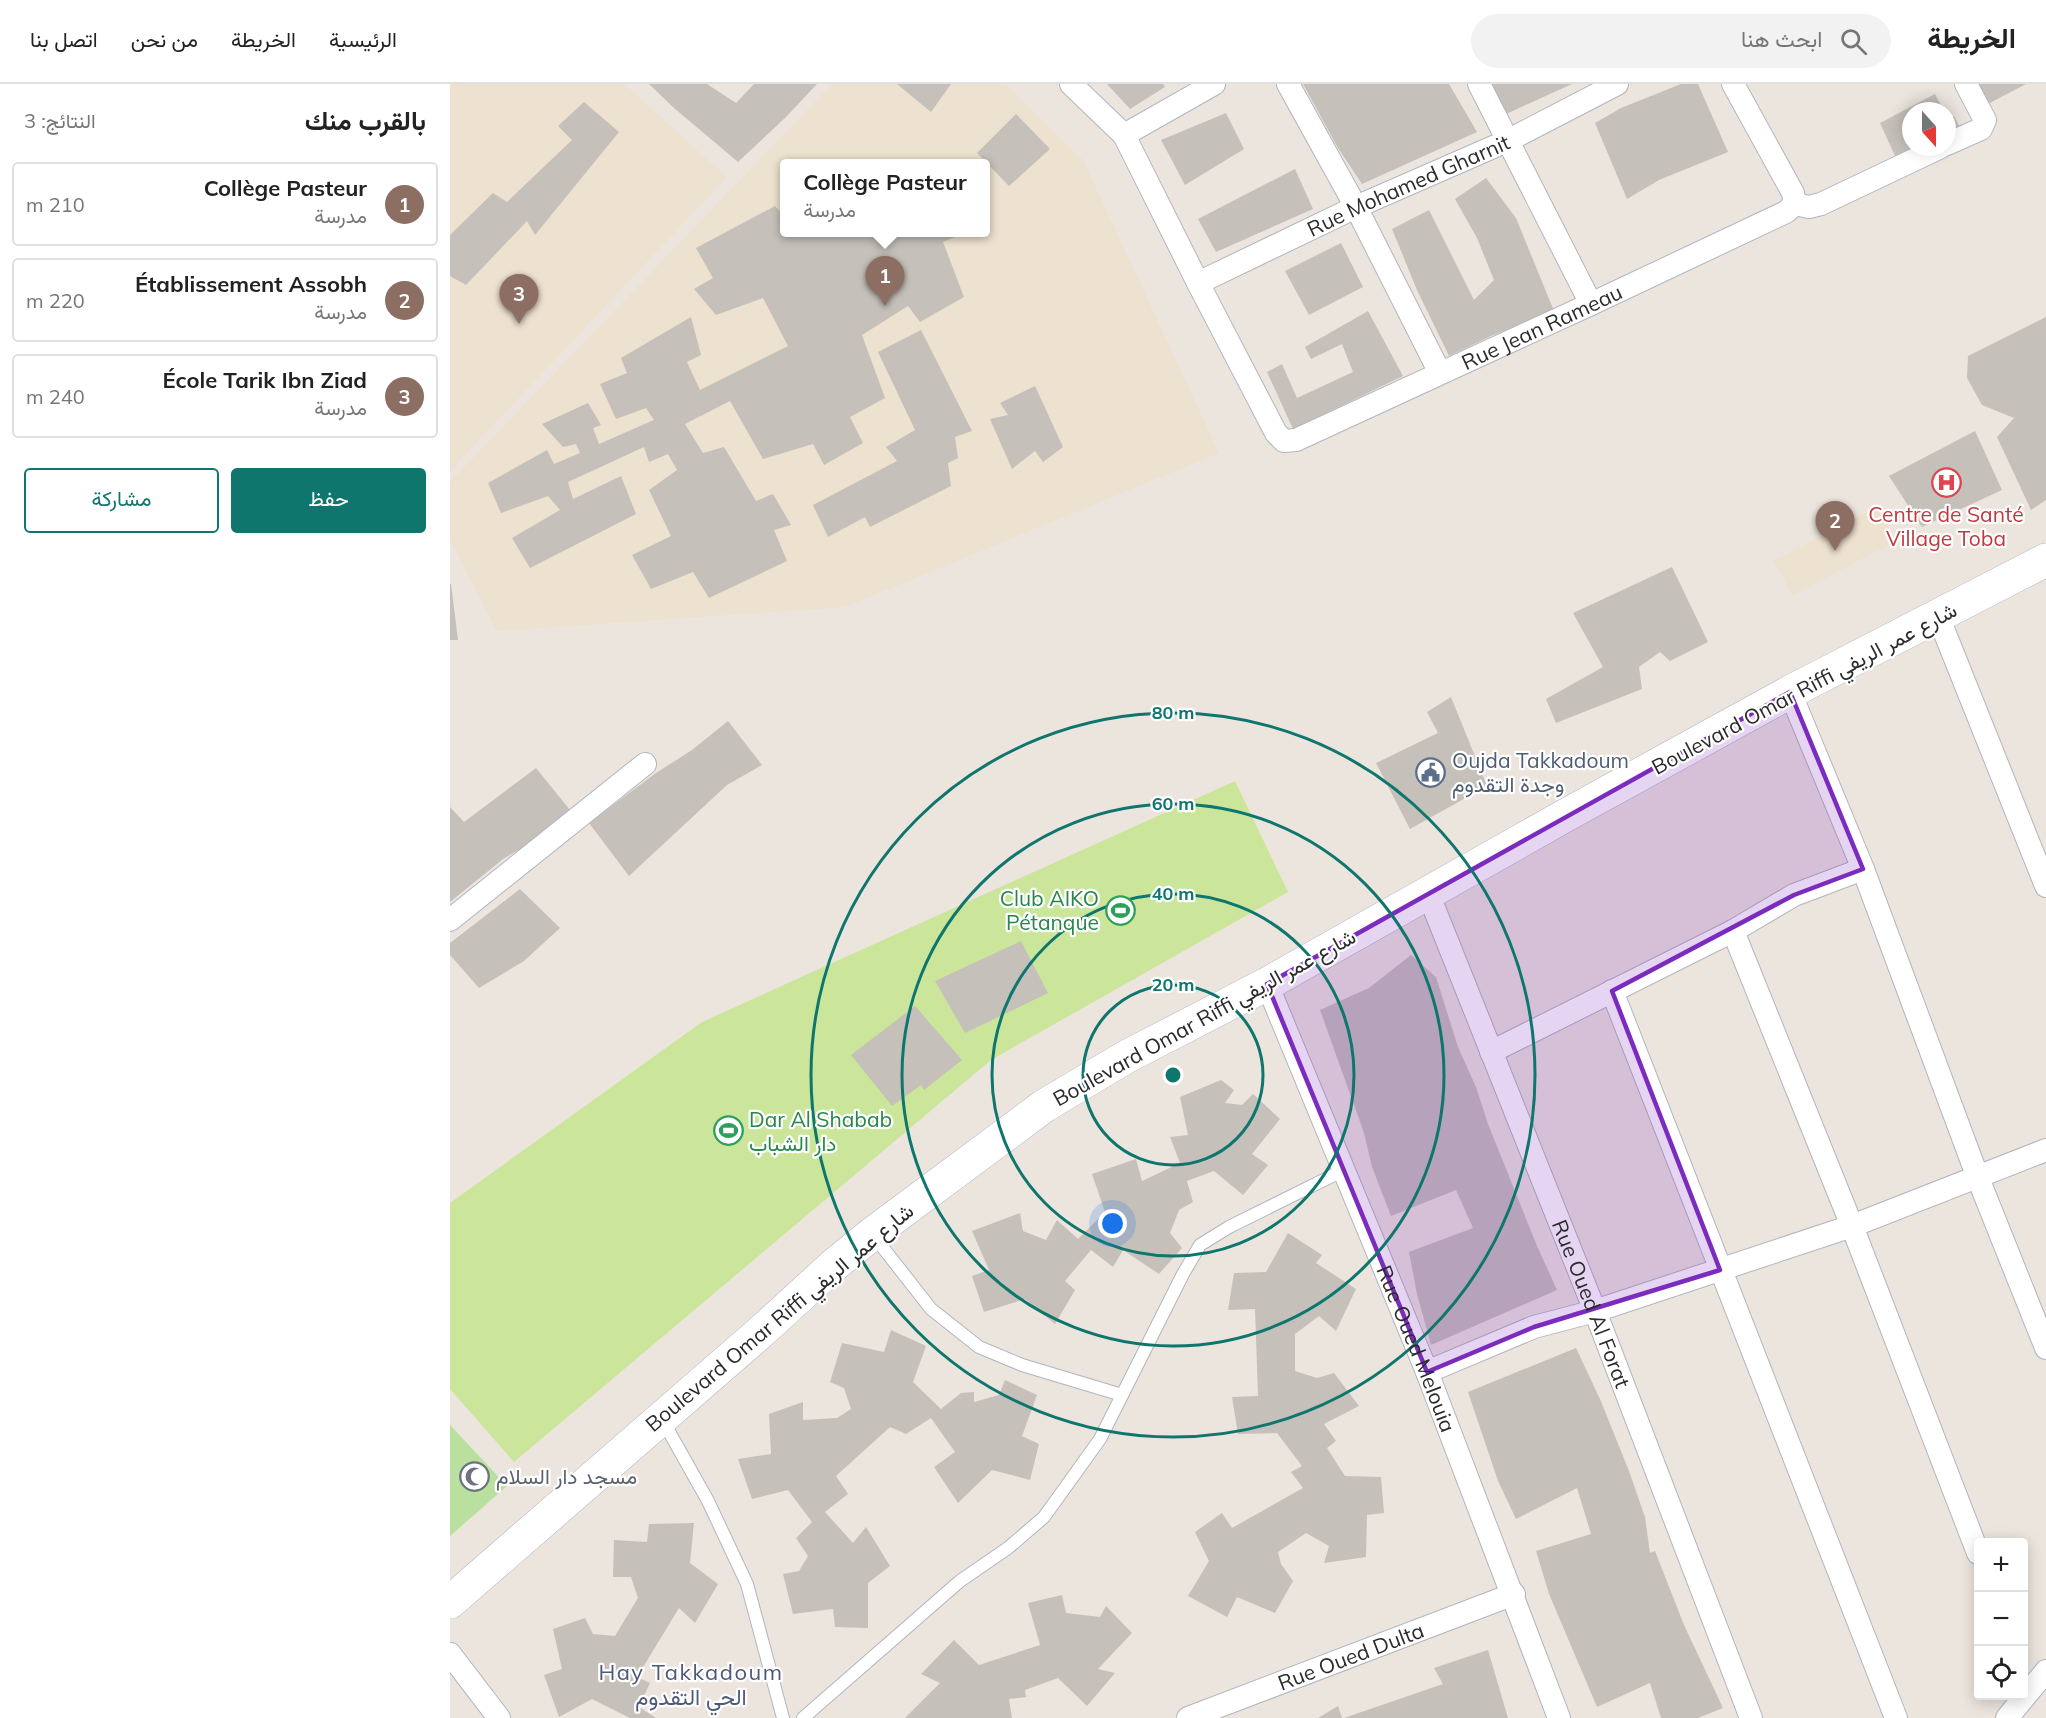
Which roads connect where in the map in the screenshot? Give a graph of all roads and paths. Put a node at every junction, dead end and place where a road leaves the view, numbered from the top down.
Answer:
1 (1071, 84) edge
2 (1214, 84) edge
3 (1288, 84) edge
4 (1479, 84) edge
5 (1617, 84) edge
6 (1733, 84) edge
7 (1966, 84) edge
8 (1124, 135) junction
9 (1956, 140) edge
10 (1507, 141) junction
11 (1922, 156) edge
12 (1795, 204) junction
13 (1356, 207) junction
14 (1198, 283) junction
15 (1591, 304) junction
16 (1440, 373) junction
17 (2046, 560) edge
18 (1938, 616) junction
19 (1790, 692) junction
20 (645, 764) dead end
21 (1863, 869) junction
22 (2046, 886) edge
23 (1428, 893) junction
24 (450, 920) edge
25 (1733, 931) junction
26 (1267, 984) junction
27 (1612, 991) junction
28 (1491, 1052) junction
29 (2046, 1150) edge
30 (1344, 1170) junction
31 (1978, 1178) junction
32 (1852, 1227) junction
33 (872, 1234) junction
34 (1720, 1270) junction
35 (1595, 1311) junction
36 (2046, 1348) edge
37 (1427, 1372) junction
38 (1122, 1395) junction
39 (661, 1417) junction
40 (1974, 1543) edge
41 (1514, 1594) junction
42 (450, 1602) edge
43 (450, 1654) edge
44 (2046, 1671) edge
45 (2028, 1680) edge
46 (2017, 1700) edge
47 (499, 1718) edge
48 (783, 1718) edge
49 (803, 1718) edge
50 (1188, 1718) edge
51 (1559, 1718) edge
52 (1749, 1718) edge
53 (1896, 1718) edge
54 (2007, 1718) edge

1 - 8 street
2 - 8 street
3 - 13 street
4 - 10 street
5 - 10 street, Rue Mohamed Gharnit
6 - 12 street
7 - 9 street
8 - 14 street
10 - 13 street, Rue Mohamed Gharnit
10 - 15 street
11 - 12 street
12 - 15 street, Rue Jean Rameau
13 - 14 street, Rue Mohamed Gharnit
13 - 16 street
14 - 16 street, Rue Jean Rameau
15 - 16 street, Rue Jean Rameau
17 - 18 street, Boulevard Omar Riffi شارع عمر الريفي
18 - 19 street, Boulevard Omar Riffi شارع عمر الريفي
18 - 22 street
19 - 21 street
19 - 23 street, Boulevard Omar Riffi شارع عمر الريفي
20 - 24 street
21 - 25 street
21 - 31 street
23 - 26 street, Boulevard Omar Riffi شارع عمر الريفي
23 - 28 street, Rue Oued Al Forat
25 - 27 street
25 - 32 street
26 - 30 street, Rue Oued Melouia
26 - 33 street, Boulevard Omar Riffi شارع عمر الريفي
27 - 28 street
27 - 34 street
28 - 35 street, Rue Oued Al Forat
29 - 31 street
30 - 37 street, Rue Oued Melouia
30 - 38 lane
31 - 32 street
31 - 36 street
32 - 34 street
32 - 40 street
33 - 38 lane
33 - 39 street, Boulevard Omar Riffi شارع عمر الريفي
34 - 35 street
34 - 53 street
35 - 37 street
35 - 52 street, Rue Oued Al Forat
37 - 41 street, Rue Oued Melouia
38 - 49 lane
39 - 42 street, Boulevard Omar Riffi شارع عمر الريفي
39 - 48 lane
41 - 50 street, Rue Oued Dulta
41 - 51 street, Rue Oued Melouia
43 - 47 street
44 - 45 street
46 - 54 street

